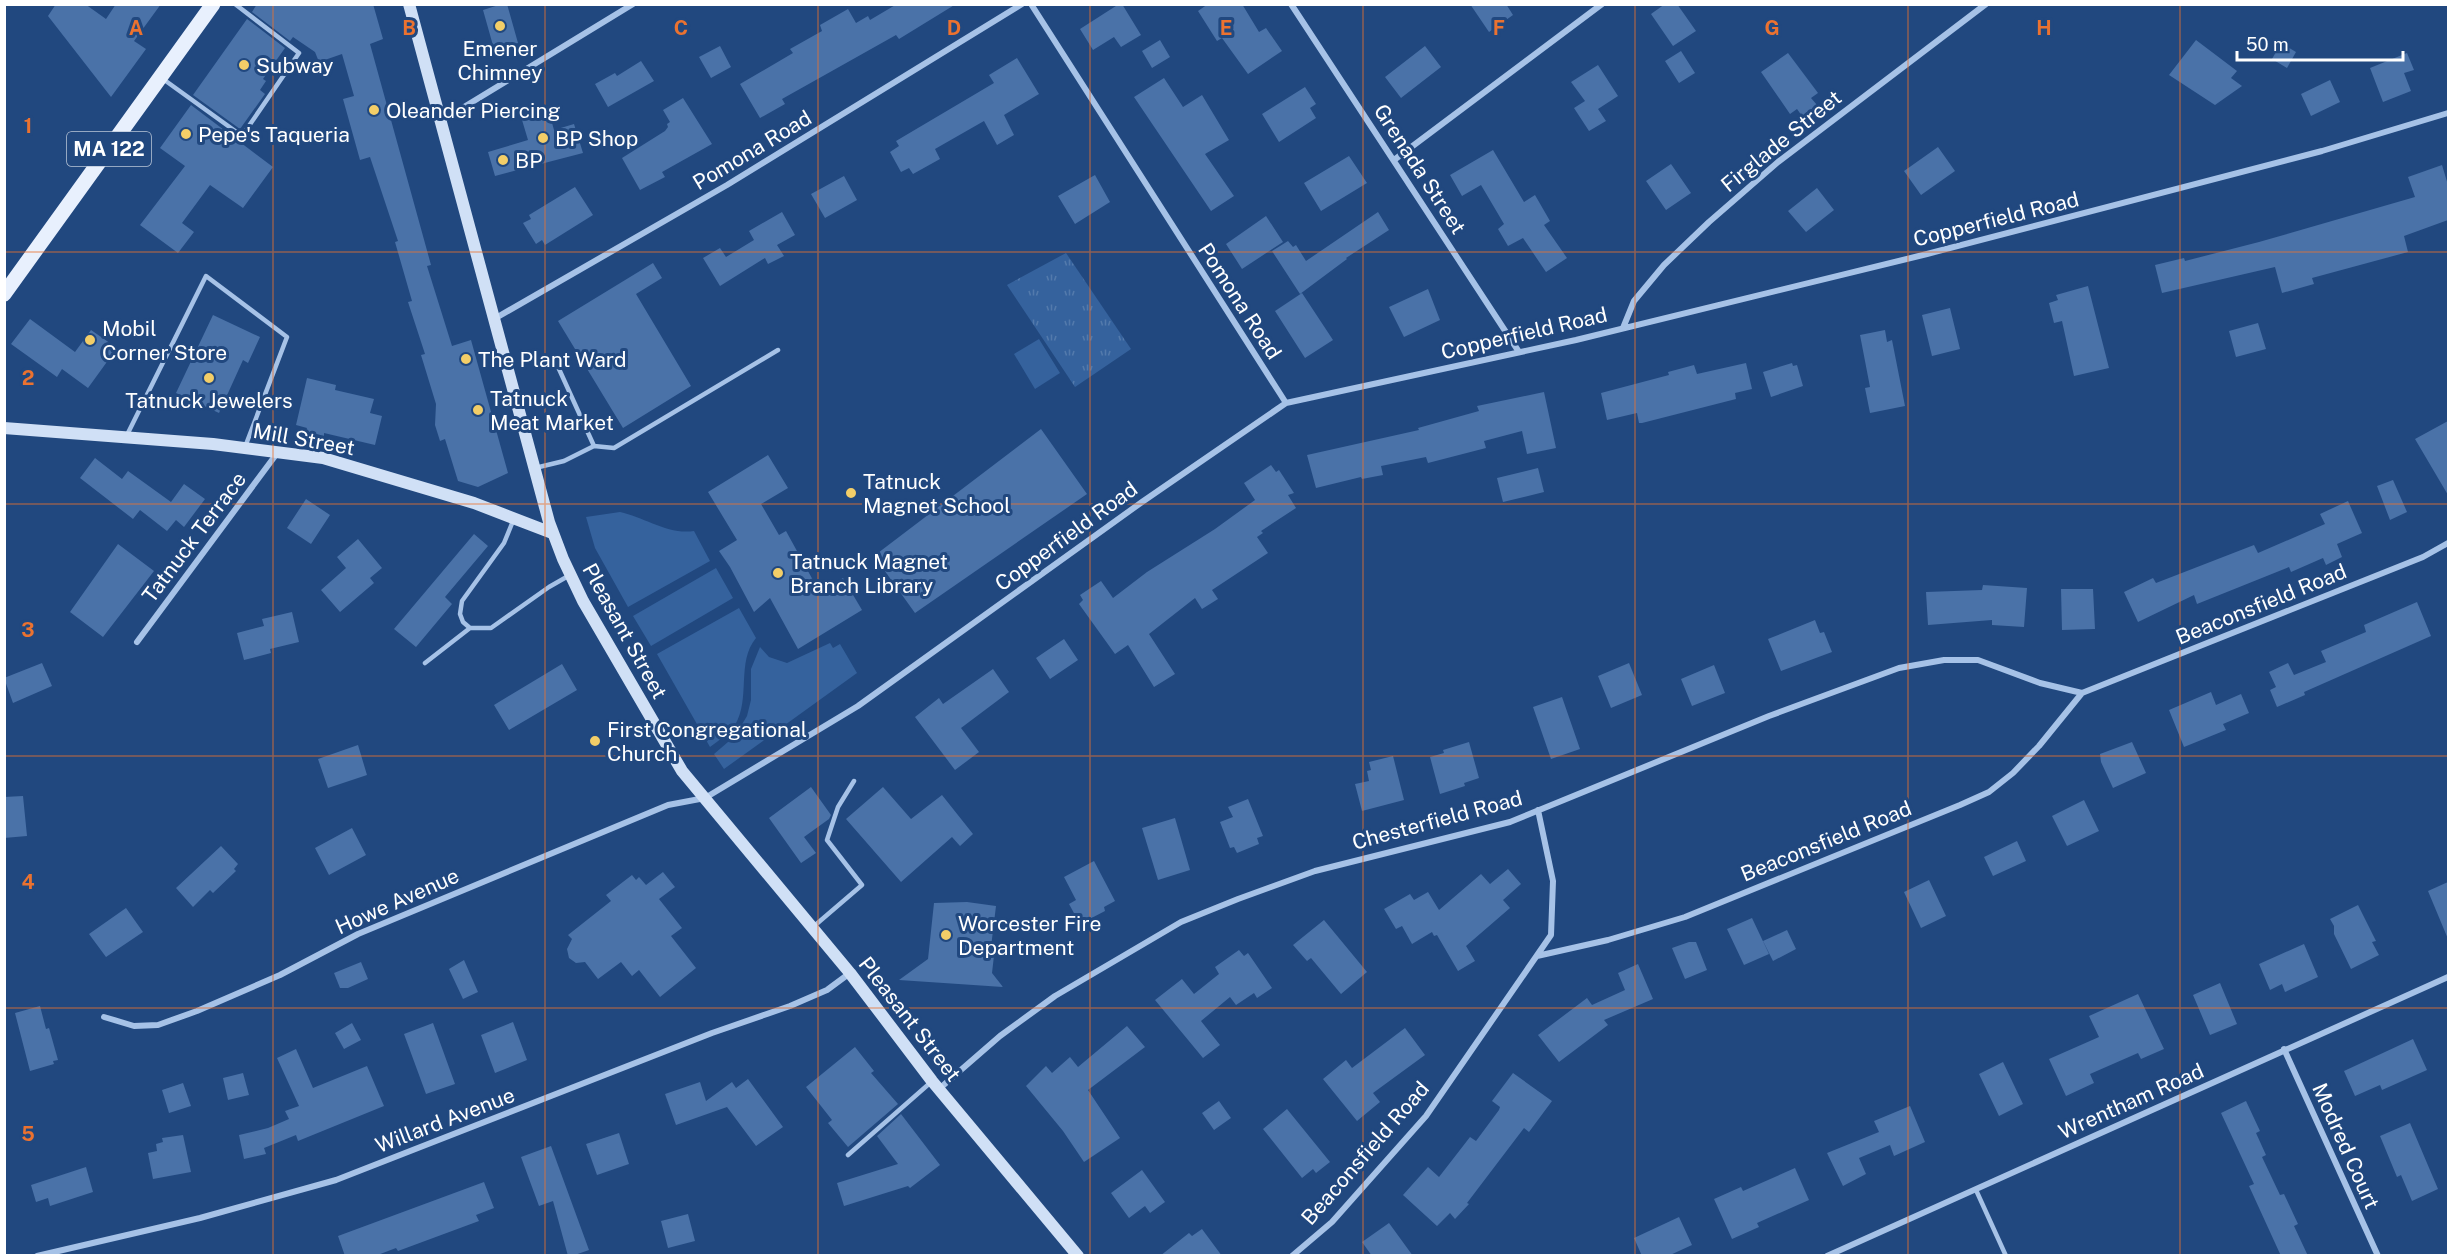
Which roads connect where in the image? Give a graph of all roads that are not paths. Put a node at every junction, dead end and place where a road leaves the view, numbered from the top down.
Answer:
1 (235, 4) edge
2 (409, 4) edge
3 (633, 4) edge
4 (1022, 4) edge
5 (1032, 4) edge
6 (1292, 4) edge
7 (1602, 4) edge
8 (1986, 4) edge
9 (210, 5) edge
10 (160, 78) junction
11 (2448, 113) edge
12 (441, 121) junction
13 (1394, 160) junction
14 (4, 294) edge
15 (494, 319) junction
16 (1623, 328) junction
17 (778, 350) dead end
18 (1519, 352) junction
19 (554, 358) dead end
20 (1286, 403) junction
21 (4, 428) edge
22 (126, 437) junction
23 (594, 446) junction
24 (244, 448) junction
25 (278, 452) junction
26 (535, 468) junction
27 (514, 518) junction
28 (552, 533) junction
29 (2448, 543) edge
30 (570, 576) junction
31 (470, 628) junction
32 (137, 642) dead end
33 (425, 663) dead end
34 (2082, 693) junction
35 (854, 781) dead end
36 (705, 798) junction
37 (1538, 810) junction
38 (813, 927) junction
39 (1537, 956) junction
40 (850, 973) junction
41 (2448, 977) edge
42 (104, 1017) dead end
43 (2284, 1049) junction
44 (936, 1085) junction
45 (848, 1155) dead end
46 (1976, 1190) junction
47 (37, 1256) edge
48 (1078, 1256) edge
49 (1292, 1256) edge
50 (1827, 1256) edge
51 (2006, 1256) edge
52 (2378, 1256) edge

1 - 10 lane
2 - 12 main road, Pleasant Street
3 - 12 street
4 - 15 street, Pomona Road
5 - 20 street, Pomona Road
6 - 13 street, Grenada Street
7 - 13 street
8 - 16 street, Firglade Street
9 - 10 main road, MA 122
10 - 14 main road, MA 122
11 - 16 street, Copperfield Road
12 - 15 main road, Pleasant Street
13 - 18 street, Grenada Street
15 - 26 main road, Pleasant Street
16 - 18 street, Copperfield Road
17 - 23 lane
18 - 20 street, Copperfield Road
19 - 23 lane
20 - 36 street, Copperfield Road
21 - 22 main road, Mill Street
22 - 24 main road, Mill Street
22 - 24 lane
23 - 26 lane
24 - 25 main road, Mill Street
25 - 27 main road, Mill Street
25 - 32 street, Tatnuck Terrace
26 - 28 main road, Pleasant Street
27 - 28 main road, Mill Street
27 - 31 lane
28 - 30 main road, Pleasant Street
29 - 34 street, Beaconsfield Road
30 - 31 lane
30 - 36 main road, Pleasant Street
31 - 33 lane
34 - 37 street, Chesterfield Road
34 - 39 street, Beaconsfield Road
35 - 38 lane
36 - 38 main road, Pleasant Street
36 - 42 street, Howe Avenue
37 - 39 street
37 - 44 street, Chesterfield Road
38 - 40 main road, Pleasant Street
39 - 49 street, Beaconsfield Road
40 - 44 main road, Pleasant Street
40 - 47 street, Willard Avenue
41 - 43 street, Wrentham Road
43 - 46 street, Wrentham Road
43 - 52 street, Modred Court
44 - 45 lane
44 - 48 main road, Pleasant Street
46 - 50 street, Wrentham Road
46 - 51 lane

